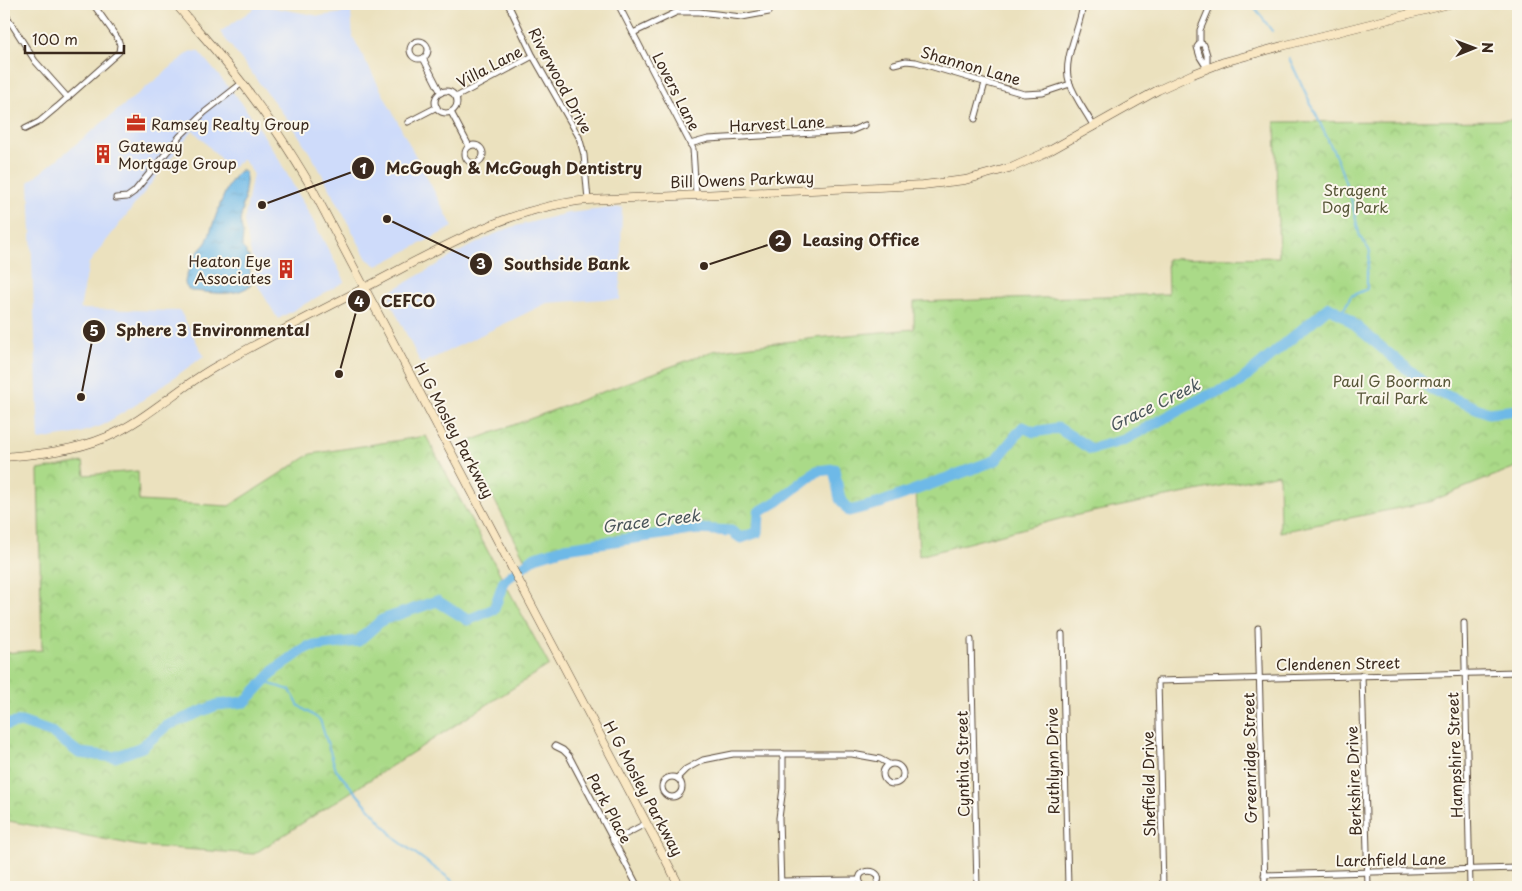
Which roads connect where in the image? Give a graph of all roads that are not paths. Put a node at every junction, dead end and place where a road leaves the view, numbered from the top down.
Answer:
1 (93, 4) edge
2 (176, 4) edge
3 (508, 4) edge
4 (618, 4) edge
5 (1083, 4) edge
6 (1211, 4) edge
7 (1449, 4) edge
8 (4, 12) edge
9 (769, 12) dead end
10 (633, 33) junction
11 (533, 56) junction
12 (423, 58) dead end
13 (894, 64) dead end
14 (1207, 68) junction
15 (242, 83) junction
16 (985, 83) junction
17 (1070, 84) junction
18 (441, 93) junction
19 (456, 97) junction
20 (68, 98) junction
21 (437, 107) junction
22 (451, 112) junction
23 (975, 119) dead end
24 (408, 122) dead end
25 (865, 125) dead end
26 (1094, 127) junction
27 (25, 129) dead end
28 (690, 144) junction
29 (469, 146) dead end
30 (696, 194) junction
31 (116, 198) dead end
32 (588, 200) junction
33 (365, 288) junction
34 (4, 457) edge
35 (1464, 623) dead end
36 (1258, 628) dead end
37 (1062, 634) dead end
38 (971, 640) dead end
39 (1518, 672) edge
40 (1465, 673) junction
41 (1362, 675) junction
42 (1259, 677) junction
43 (1158, 681) joint
44 (555, 746) dead end
45 (783, 754) junction
46 (889, 764) dead end
47 (677, 778) junction
48 (647, 823) junction
49 (613, 841) junction
50 (1518, 868) edge
51 (1470, 870) junction
52 (1368, 872) junction
53 (1264, 875) junction
54 (860, 880) junction
55 (781, 884) edge
56 (638, 887) edge
57 (680, 887) edge
58 (863, 887) edge
59 (875, 887) edge
60 (978, 887) edge
61 (1068, 887) edge
62 (1163, 887) edge
63 (1265, 887) edge
64 (1368, 887) edge
65 (1470, 887) edge

1 - 20 street
2 - 15 main road, H G Mosley Parkway
3 - 11 street, Riverwood Drive
4 - 10 street, Lovers Lane
5 - 17 street
6 - 14 street
7 - 14 main road, Bill Owens Parkway
8 - 20 street
9 - 10 street
10 - 28 street, Lovers Lane
11 - 19 street, Villa Lane
11 - 32 street, Riverwood Drive
12 - 18 street
13 - 16 street, Shannon Lane
14 - 26 main road, Bill Owens Parkway
15 - 31 street
15 - 33 main road, H G Mosley Parkway
16 - 17 street, Shannon Lane
16 - 23 street
17 - 26 street
18 - 19 street
18 - 21 street
19 - 22 street
20 - 27 street
21 - 22 street
21 - 24 street
22 - 29 street
25 - 28 street, Harvest Lane
26 - 30 main road, Bill Owens Parkway
28 - 30 street, Lovers Lane
30 - 32 main road, Bill Owens Parkway
32 - 33 main road, Bill Owens Parkway
33 - 34 main road, Bill Owens Parkway
33 - 48 main road, H G Mosley Parkway
35 - 40 street, Hampshire Street
36 - 42 street, Greenridge Street
37 - 61 street, Ruthlynn Drive
38 - 60 street, Cynthia Street
39 - 40 street, Clendenen Street
40 - 41 street, Clendenen Street
40 - 51 street, Hampshire Street
41 - 42 street, Clendenen Street
41 - 52 street, Berkshire Drive
42 - 43 street, Clendenen Street
42 - 53 street, Greenridge Street
43 - 62 street, Sheffield Drive
44 - 49 street, Park Place
45 - 46 street
45 - 47 street
45 - 55 street
47 - 47 street
48 - 49 street
48 - 57 main road, H G Mosley Parkway
49 - 56 street, Park Place
50 - 51 street, Larchfield Lane
51 - 52 street, Larchfield Lane
51 - 65 street, Hampshire Street
52 - 53 street, Larchfield Lane
52 - 64 street, Berkshire Drive
53 - 63 street, Greenridge Street
54 - 55 street
54 - 58 street
54 - 59 street

